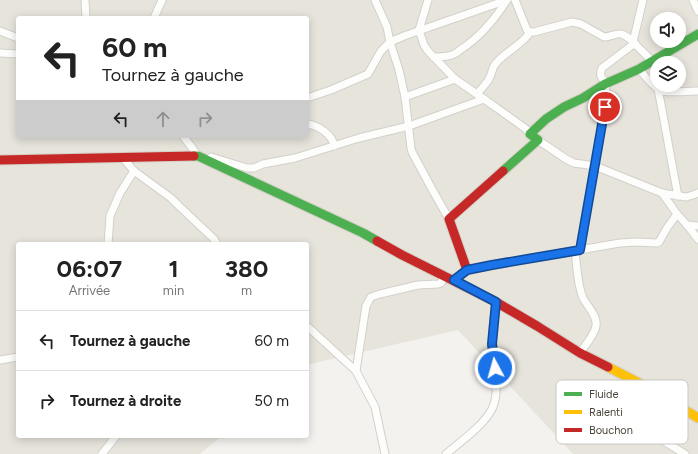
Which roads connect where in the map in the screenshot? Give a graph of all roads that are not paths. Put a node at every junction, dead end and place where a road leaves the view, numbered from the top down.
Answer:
1 (85, 0) edge
2 (162, 0) edge
3 (375, 0) edge
4 (428, 0) edge
5 (507, 0) edge
6 (515, 0) edge
7 (643, 0) edge
8 (693, 0) edge
9 (698, 11) edge
10 (86, 16) edge
11 (155, 16) edge
12 (419, 30) junction
13 (0, 31) edge
14 (530, 32) junction
15 (698, 34) edge
16 (16, 37) edge
17 (390, 42) junction
18 (634, 42) junction
19 (0, 54) edge
20 (16, 54) edge
21 (661, 56) edge
22 (434, 57) junction
23 (650, 59) edge
24 (650, 62) edge
25 (639, 69) junction
26 (455, 79) junction
27 (650, 80) edge
28 (605, 84) junction
29 (686, 91) edge
30 (698, 91) edge
31 (659, 92) edge
32 (477, 94) junction
33 (309, 97) edge
34 (405, 97) junction
35 (484, 98) junction
36 (309, 124) edge
37 (409, 126) junction
38 (534, 137) junction
39 (185, 138) edge
40 (334, 146) junction
41 (123, 158) junction
42 (200, 158) junction
43 (0, 160) edge
44 (595, 166) junction
45 (134, 171) junction
46 (662, 193) junction
47 (698, 193) edge
48 (678, 196) junction
49 (677, 214) junction
50 (449, 219) junction
51 (687, 225) junction
52 (698, 226) edge
53 (698, 239) edge
54 (108, 242) edge
55 (216, 242) edge
56 (578, 250) junction
57 (467, 270) junction
58 (444, 276) junction
59 (454, 280) junction
60 (496, 302) junction
61 (309, 328) edge
62 (580, 353) junction
63 (16, 357) edge
64 (0, 360) edge
65 (356, 371) junction
66 (633, 380) edge
67 (688, 412) edge
68 (698, 418) edge
69 (114, 438) edge
70 (669, 444) edge
71 (102, 454) edge
72 (385, 454) edge
73 (446, 454) edge
74 (685, 454) edge

1 - 10 street
2 - 11 street
3 - 17 street
4 - 12 street
5 - 12 street
5 - 22 street
6 - 14 street
7 - 18 street
8 - 9 street
12 - 17 street
12 - 22 street
13 - 16 street
14 - 18 street
14 - 32 street
15 - 21 street
17 - 33 street
17 - 34 street
18 - 23 street
18 - 28 street
19 - 20 street
22 - 26 street
24 - 25 street
25 - 27 street
25 - 28 street
26 - 32 street
26 - 34 street
28 - 38 street
28 - 44 street
29 - 30 street
31 - 48 street
32 - 35 street
34 - 37 street
35 - 37 street
35 - 38 street
36 - 40 street
37 - 40 street
37 - 50 street
38 - 44 street
38 - 50 street
39 - 42 street
40 - 42 street
41 - 42 street
41 - 43 street
41 - 45 street
42 - 58 street
44 - 46 street
44 - 56 street
45 - 54 street
45 - 55 street
46 - 48 street
46 - 49 street
47 - 48 street
49 - 51 street
49 - 56 street
50 - 57 street
51 - 52 street
51 - 53 street
56 - 57 street
56 - 62 street
57 - 59 street
58 - 59 street
58 - 65 street
59 - 60 street
60 - 62 street
60 - 73 street
61 - 65 street
62 - 66 street
63 - 64 street
65 - 72 street
67 - 68 street
69 - 71 street
70 - 74 street

